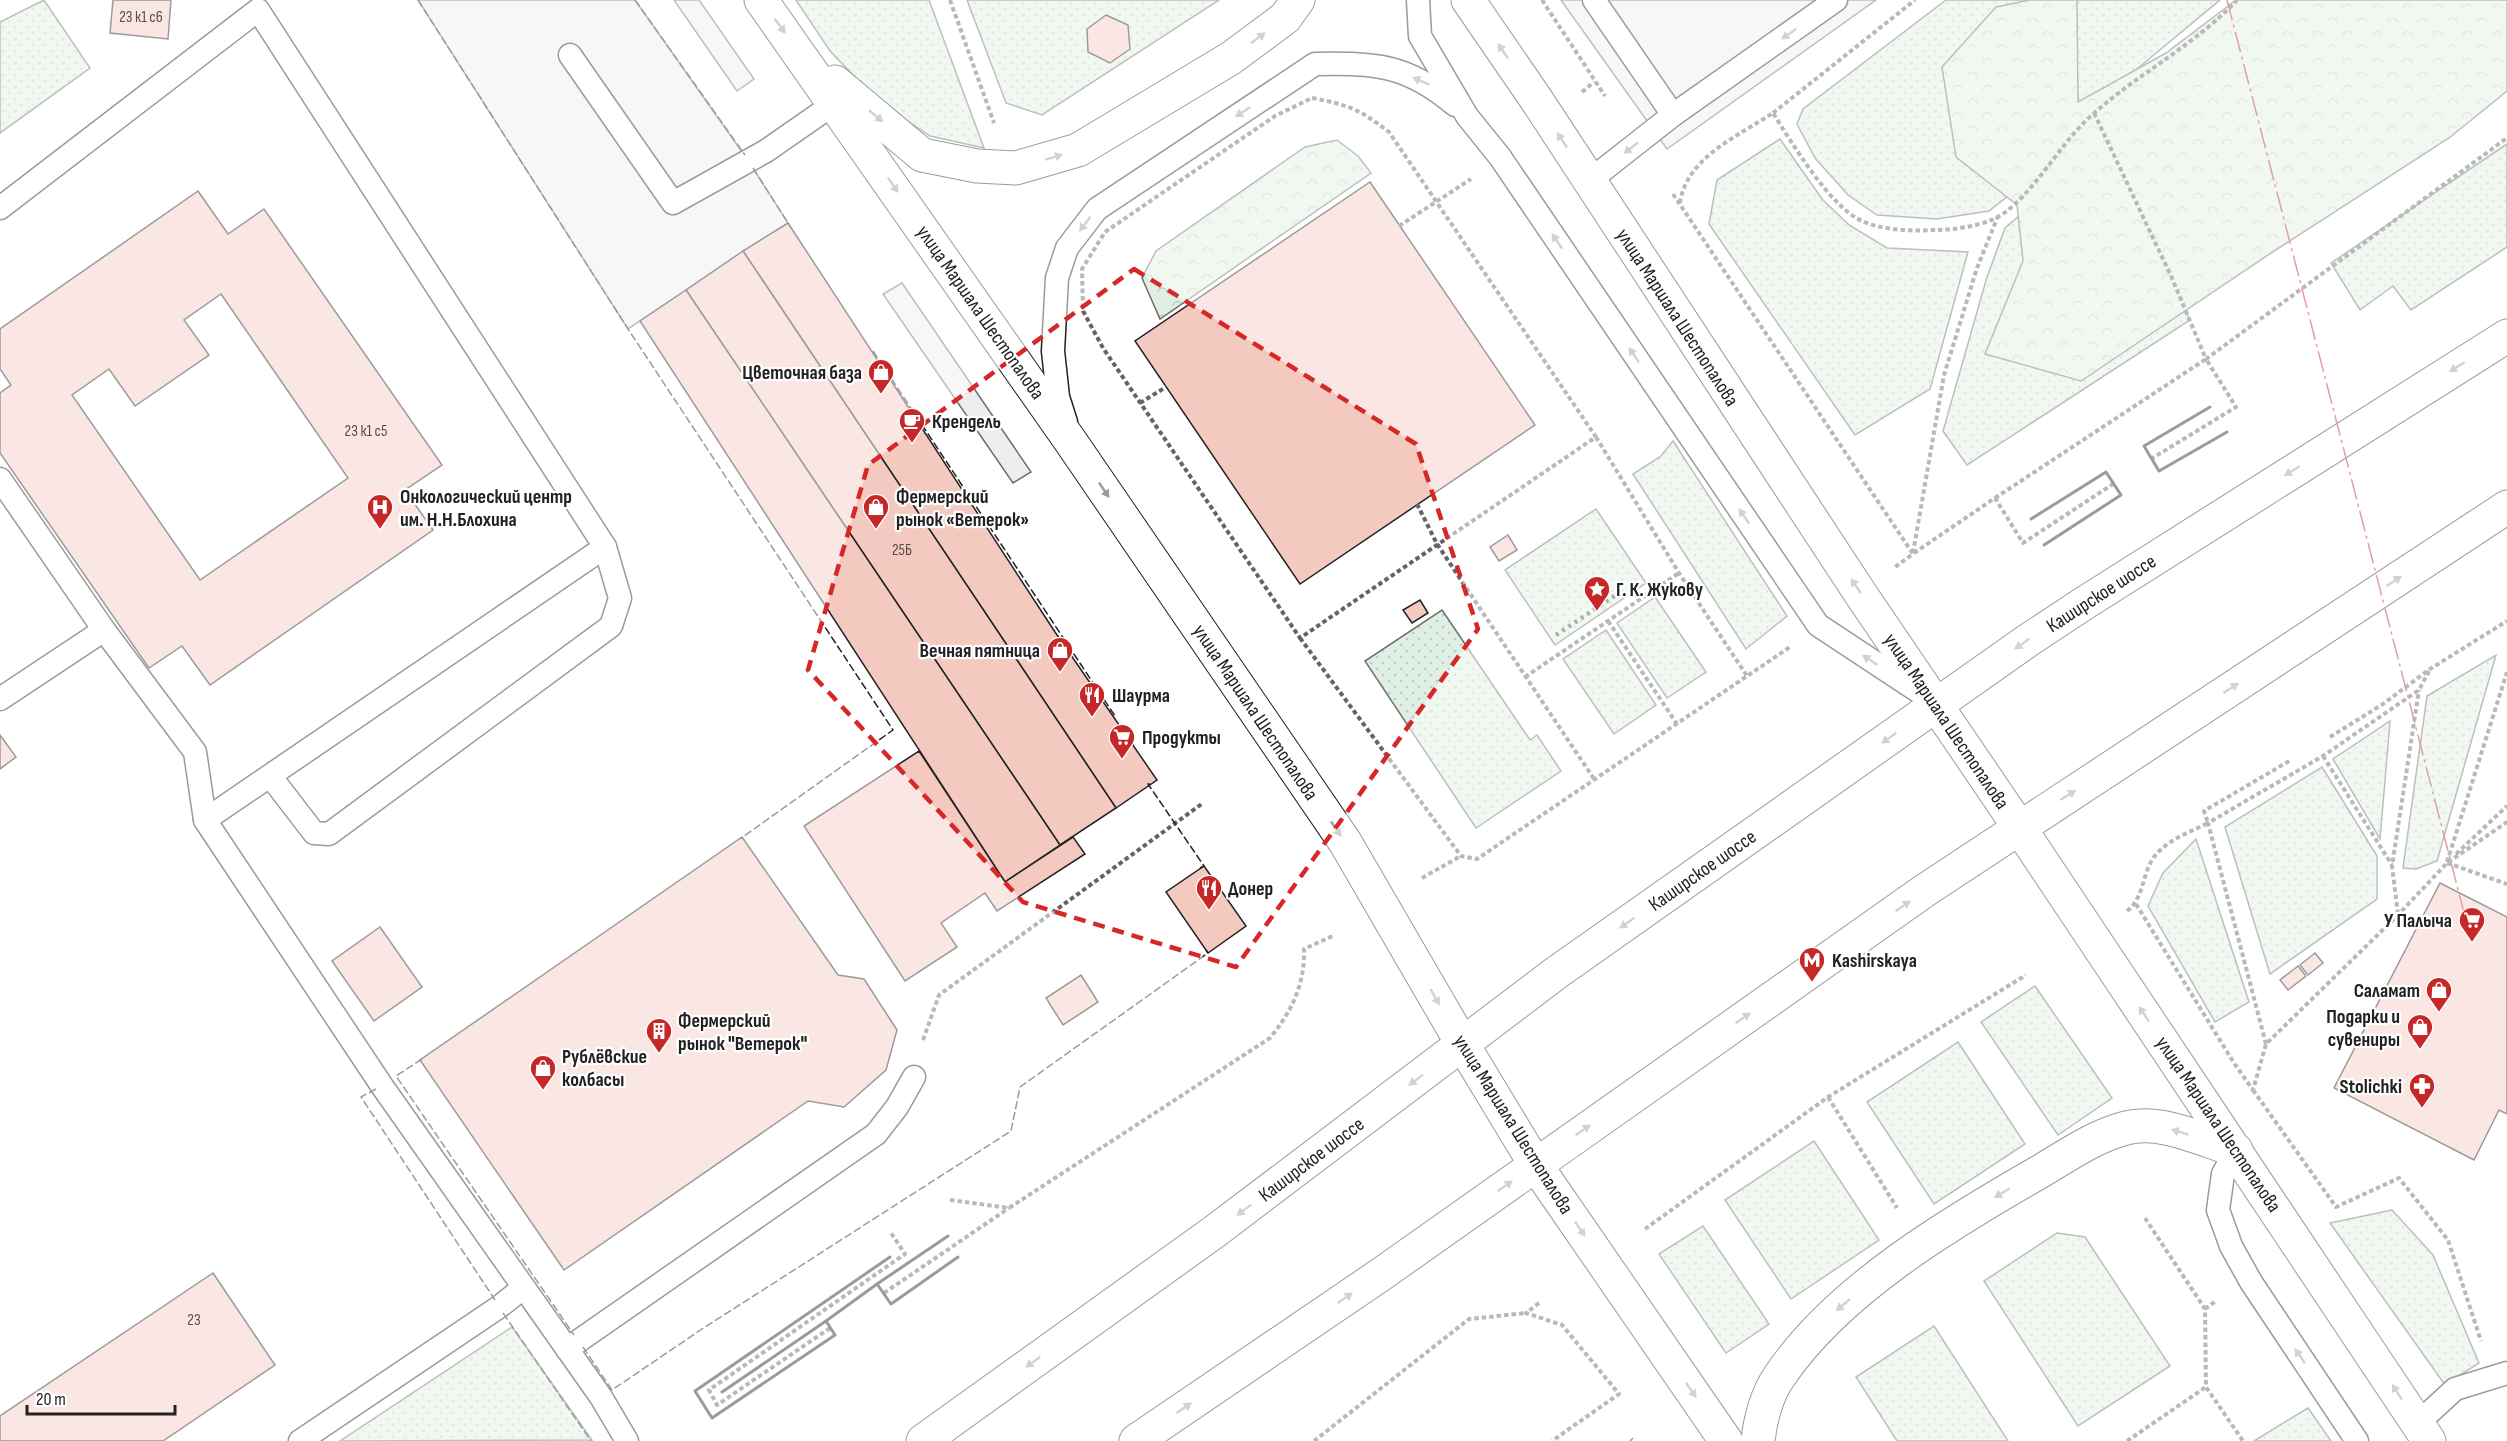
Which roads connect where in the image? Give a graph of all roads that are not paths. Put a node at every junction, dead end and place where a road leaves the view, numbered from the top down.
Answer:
1 (761, 0) edge
2 (1298, 0) edge
3 (1418, 0) edge
4 (1468, 0) edge
5 (1594, 0) edge
6 (1836, 0) edge
7 (255, 5) edge
8 (799, 52) junction
9 (570, 55) dead end
10 (836, 103) junction
11 (1673, 115) junction
12 (1467, 116) junction
13 (1589, 181) junction
14 (0, 208) edge
15 (2507, 336) edge
16 (1071, 442) junction
17 (0, 479) edge
18 (2507, 507) edge
19 (605, 546) junction
20 (104, 630) junction
21 (0, 699) edge
22 (1937, 704) junction
23 (271, 777) junction
24 (205, 820) junction
25 (2019, 828) junction
26 (1463, 1045) junction
27 (914, 1077) road end
28 (2236, 1150) junction
29 (1535, 1164) junction
30 (523, 1288) junction
31 (567, 1349) junction
32 (2500, 1375) edge
33 (2423, 1432) edge
34 (300, 1441) edge
35 (627, 1441) edge
36 (923, 1441) edge
37 (1136, 1441) edge
38 (1726, 1441) edge
39 (1758, 1441) edge
40 (2358, 1441) edge

1 -> 8 main road, улица Маршала Шестопалова
8 -> 2 main road
3 - 12 lane
13 -> 4 main road, улица Маршала Шестопалова
5 - 11 lane
6 -> 11 lane
7 - 14 lane
7 - 19 lane
8 - 10 main road, улица Маршала Шестопалова
9 - 10 lane
10 -> 16 main road, улица Маршала Шестопалова
11 -> 13 lane
12 -> 16 lane
22 -> 12 lane
22 -> 13 main road, улица Маршала Шестопалова
15 -> 22 main road, Каширское шоссе
16 -> 26 main road, улица Маршала Шестопалова
17 - 20 lane
25 -> 18 main road
19 - 23 lane
19 - 23 lane
20 - 21 lane
20 - 24 lane
22 - 25 main road, улица Маршала Шестопалова
22 -> 26 main road, Каширское шоссе
23 - 24 lane
24 - 30 lane
28 -> 25 main road, улица Маршала Шестопалова
29 -> 25 main road
26 - 29 main road, улица Маршала Шестопалова
26 -> 36 main road, Каширское шоссе
27 - 31 lane
33 -> 28 main road, улица Маршала Шестопалова
28 -> 39 main road
40 -> 28 lane
37 -> 29 main road
29 -> 38 main road, улица Маршала Шестопалова
30 - 31 lane
30 - 34 lane
31 - 35 lane
32 - 33 lane

